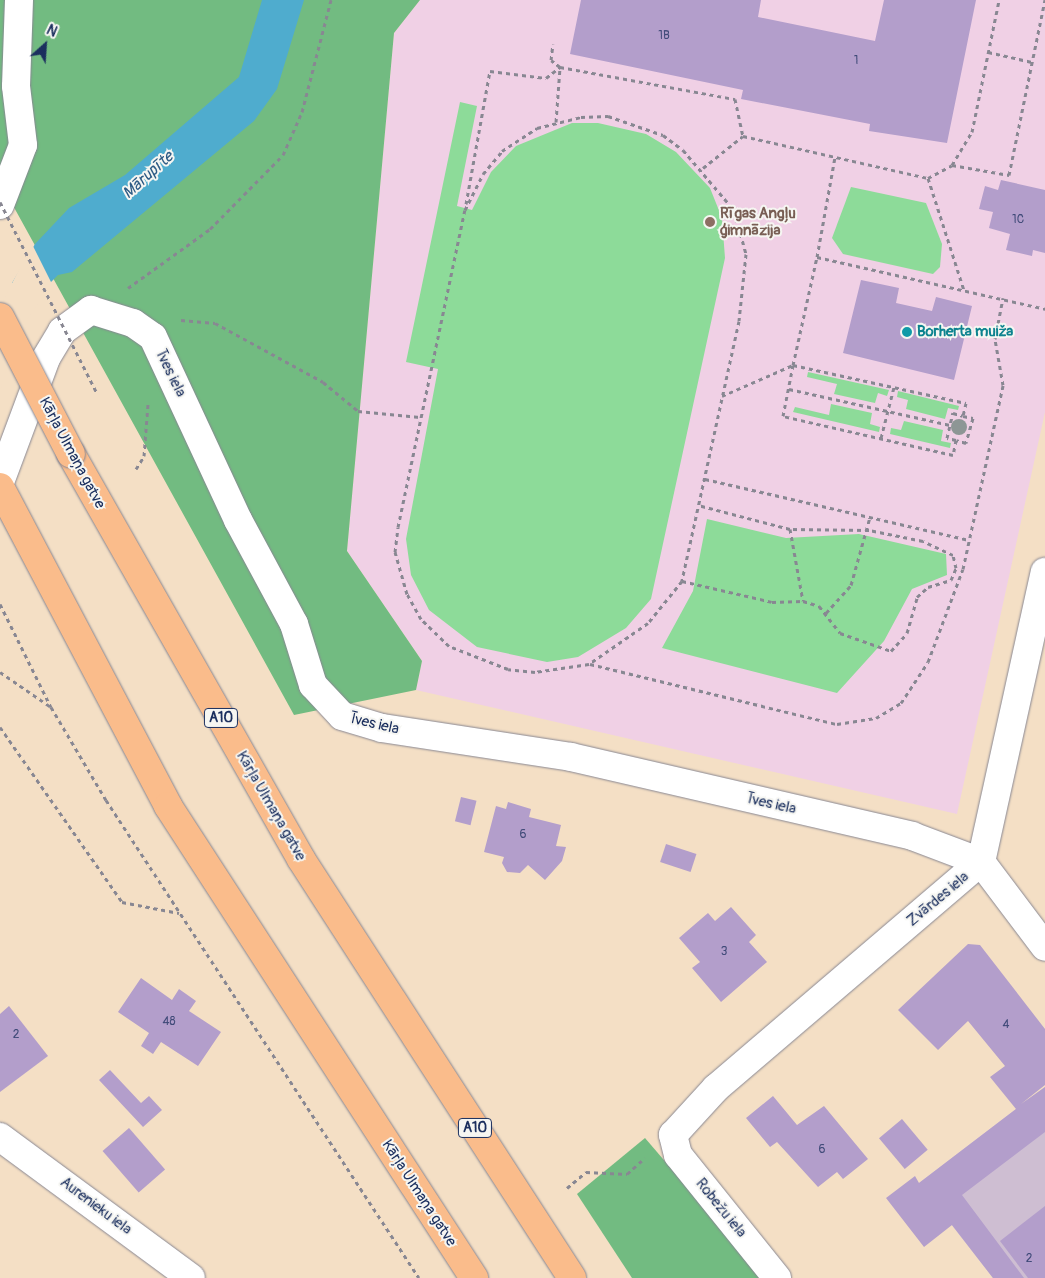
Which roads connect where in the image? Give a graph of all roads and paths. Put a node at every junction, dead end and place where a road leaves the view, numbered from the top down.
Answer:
1 (19, 0) edge
2 (331, 0) edge
3 (999, 0) edge
4 (1045, 0) edge
5 (553, 44) dead end
6 (988, 52) junction
7 (1032, 62) junction
8 (560, 67) junction
9 (556, 122) junction
10 (743, 136) junction
11 (836, 157) junction
12 (952, 165) junction
13 (703, 168) junction
14 (928, 178) junction
15 (0, 204) edge
16 (465, 210) junction
17 (817, 258) junction
18 (964, 290) junction
19 (1003, 298) junction
20 (1045, 309) edge
21 (91, 310) junction
22 (0, 317) edge
23 (153, 337) junction
24 (793, 365) junction
25 (894, 387) junction
26 (788, 390) junction
27 (97, 394) dead end
28 (722, 396) junction
29 (888, 411) junction
30 (963, 416) junction
31 (420, 417) junction
32 (950, 425) junction
33 (881, 438) junction
34 (956, 440) junction
35 (144, 456) dead end
36 (136, 469) dead end
37 (705, 479) junction
38 (0, 482) edge
39 (0, 487) edge
40 (698, 505) junction
41 (870, 517) junction
42 (790, 529) junction
43 (868, 530) junction
44 (969, 540) junction
45 (956, 568) junction
46 (963, 569) junction
47 (1045, 572) edge
48 (682, 581) junction
49 (803, 601) junction
50 (0, 604) edge
51 (826, 613) junction
52 (589, 664) junction
53 (0, 672) edge
54 (51, 707) junction
55 (0, 727) edge
56 (981, 862) junction
57 (180, 914) junction
58 (1045, 947) edge
59 (673, 1135) junction
60 (0, 1137) edge
61 (567, 1188) dead end
62 (191, 1278) edge
63 (419, 1278) edge
64 (474, 1278) edge
65 (572, 1278) edge
66 (777, 1278) edge

1 - 15 street
2 - 21 path
3 - 6 path
4 - 7 path
5 - 8 path
6 - 7 path
6 - 12 path
7 - 12 path
8 - 9 path
8 - 10 path
8 - 16 path
9 - 13 path
9 - 16 path
10 - 11 path
10 - 13 path
11 - 14 path
11 - 17 path
12 - 14 path
13 - 28 path
14 - 18 path
15 - 27 path, bridge
16 - 31 path
17 - 18 path
17 - 24 path
18 - 19 path
19 - 20 path
19 - 44 path
21 - 23 street, Īves iela
21 - 38 street
22 - 65 highway, Kārļa Ulmaņa gatve / A10, bridge
23 - 31 path
23 - 56 street, Īves iela
24 - 25 path
24 - 26 path
24 - 28 path
25 - 29 path
25 - 30 path
26 - 29 path
26 - 33 path
28 - 37 path
29 - 32 path
29 - 33 path
30 - 32 path
30 - 34 path
31 - 52 path
32 - 34 path
33 - 34 path
35 - 36 path
37 - 40 path
37 - 41 path
39 - 64 highway, Kārļa Ulmaņa gatve
40 - 42 path
40 - 48 path
41 - 43 path
41 - 44 path
42 - 43 path
42 - 49 path
43 - 45 path
43 - 51 path
44 - 46 path
45 - 46 path
45 - 51 path
46 - 52 path
47 - 56 street, Zvārdes iela
48 - 49 path
48 - 52 path
49 - 51 path
50 - 54 path
53 - 54 path
54 - 57 path
55 - 57 path
56 - 58 street
56 - 59 street, Zvārdes iela
57 - 63 path
59 - 61 path
59 - 66 street, Robežu iela
60 - 62 street, Aurenieku iela

